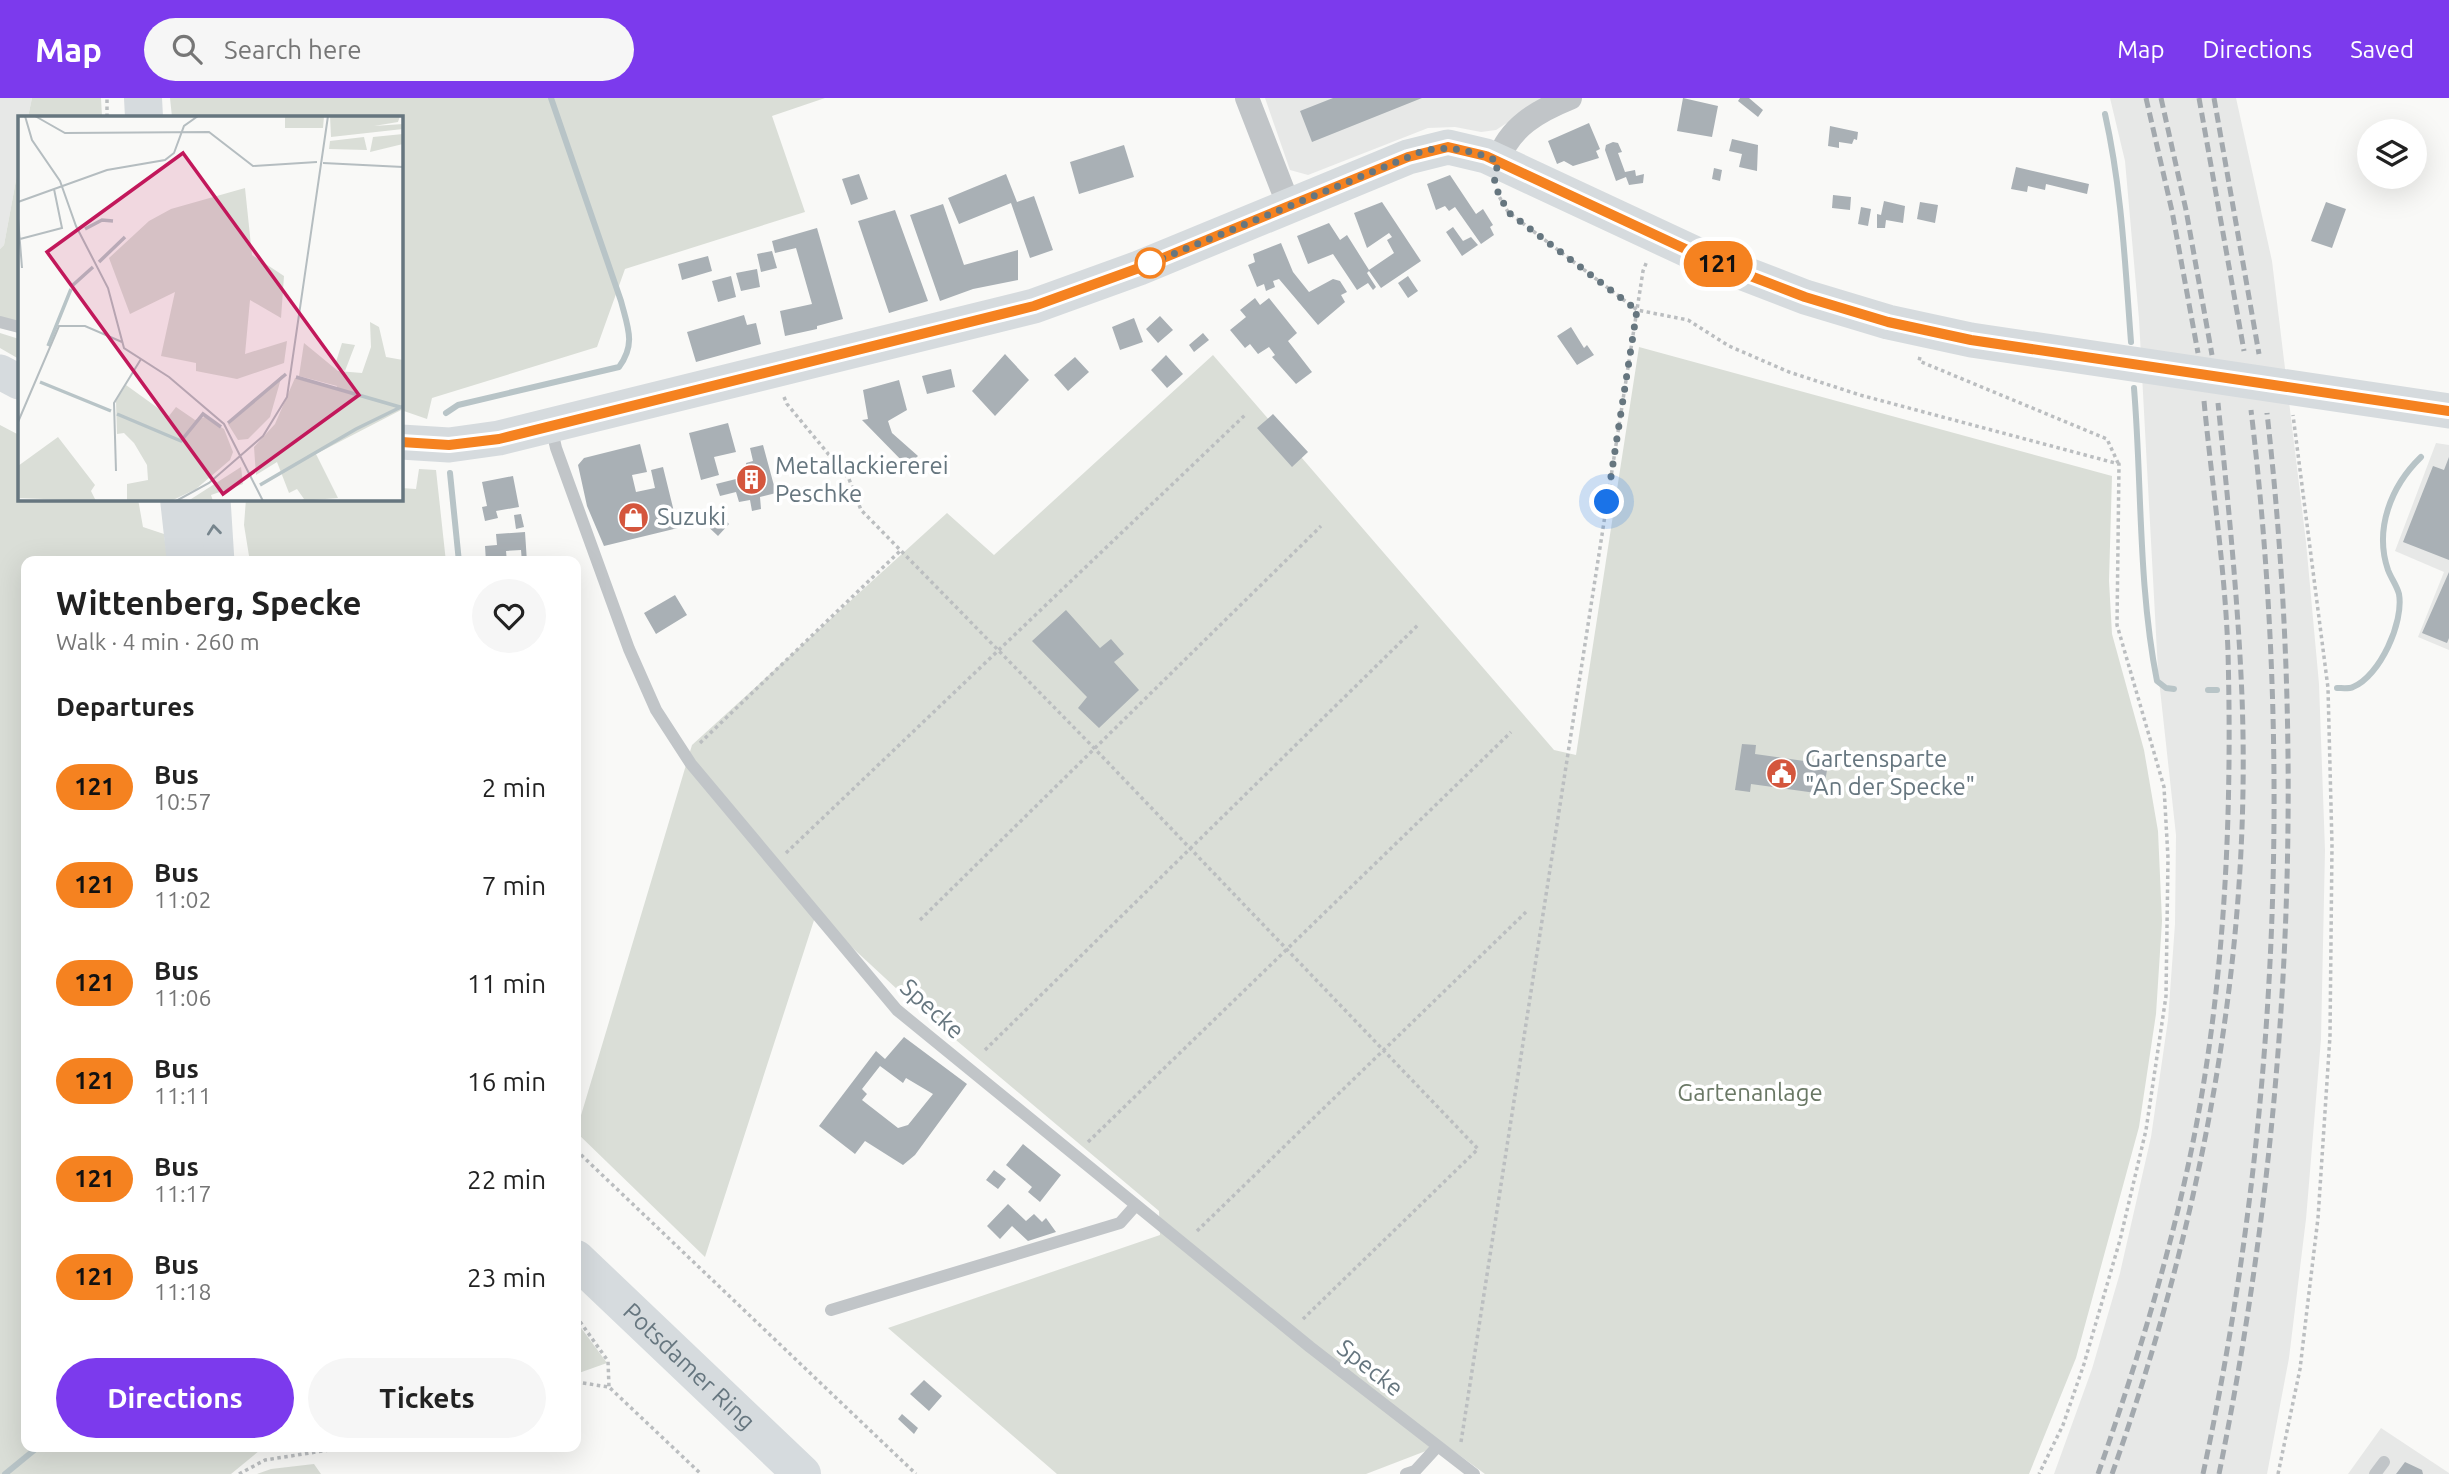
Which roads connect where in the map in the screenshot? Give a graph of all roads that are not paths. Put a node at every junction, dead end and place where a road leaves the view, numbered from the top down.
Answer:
1 (143, 98) edge
2 (1247, 98) edge
3 (1570, 98) edge
4 (144, 116) edge
5 (1498, 161) junction
6 (1289, 206) junction
7 (0, 322) edge
8 (18, 327) edge
9 (0, 372) edge
10 (18, 381) edge
11 (2449, 411) edge
12 (551, 426) junction
13 (402, 442) edge
14 (179, 500) edge
15 (213, 500) edge
16 (185, 556) edge
17 (217, 556) edge
18 (1136, 1205) junction
19 (581, 1264) edge
20 (831, 1310) dead end
21 (1437, 1447) junction
22 (2384, 1462) dead end
23 (802, 1474) edge
24 (1406, 1474) edge
25 (1474, 1474) edge
26 (2375, 1474) edge

1 - 4 main road
2 - 6 street
3 - 5 street
5 - 6 main road
5 - 11 main road
6 - 12 main road
7 - 8 lane
9 - 10 main road
12 - 13 main road
12 - 18 lane, Specke
14 - 16 main road
17 -> 15 main road
18 - 20 lane
18 - 21 lane, Specke
19 - 23 main road, Potsdamer Ring
21 - 24 lane
21 - 25 lane, Specke
22 - 26 lane

